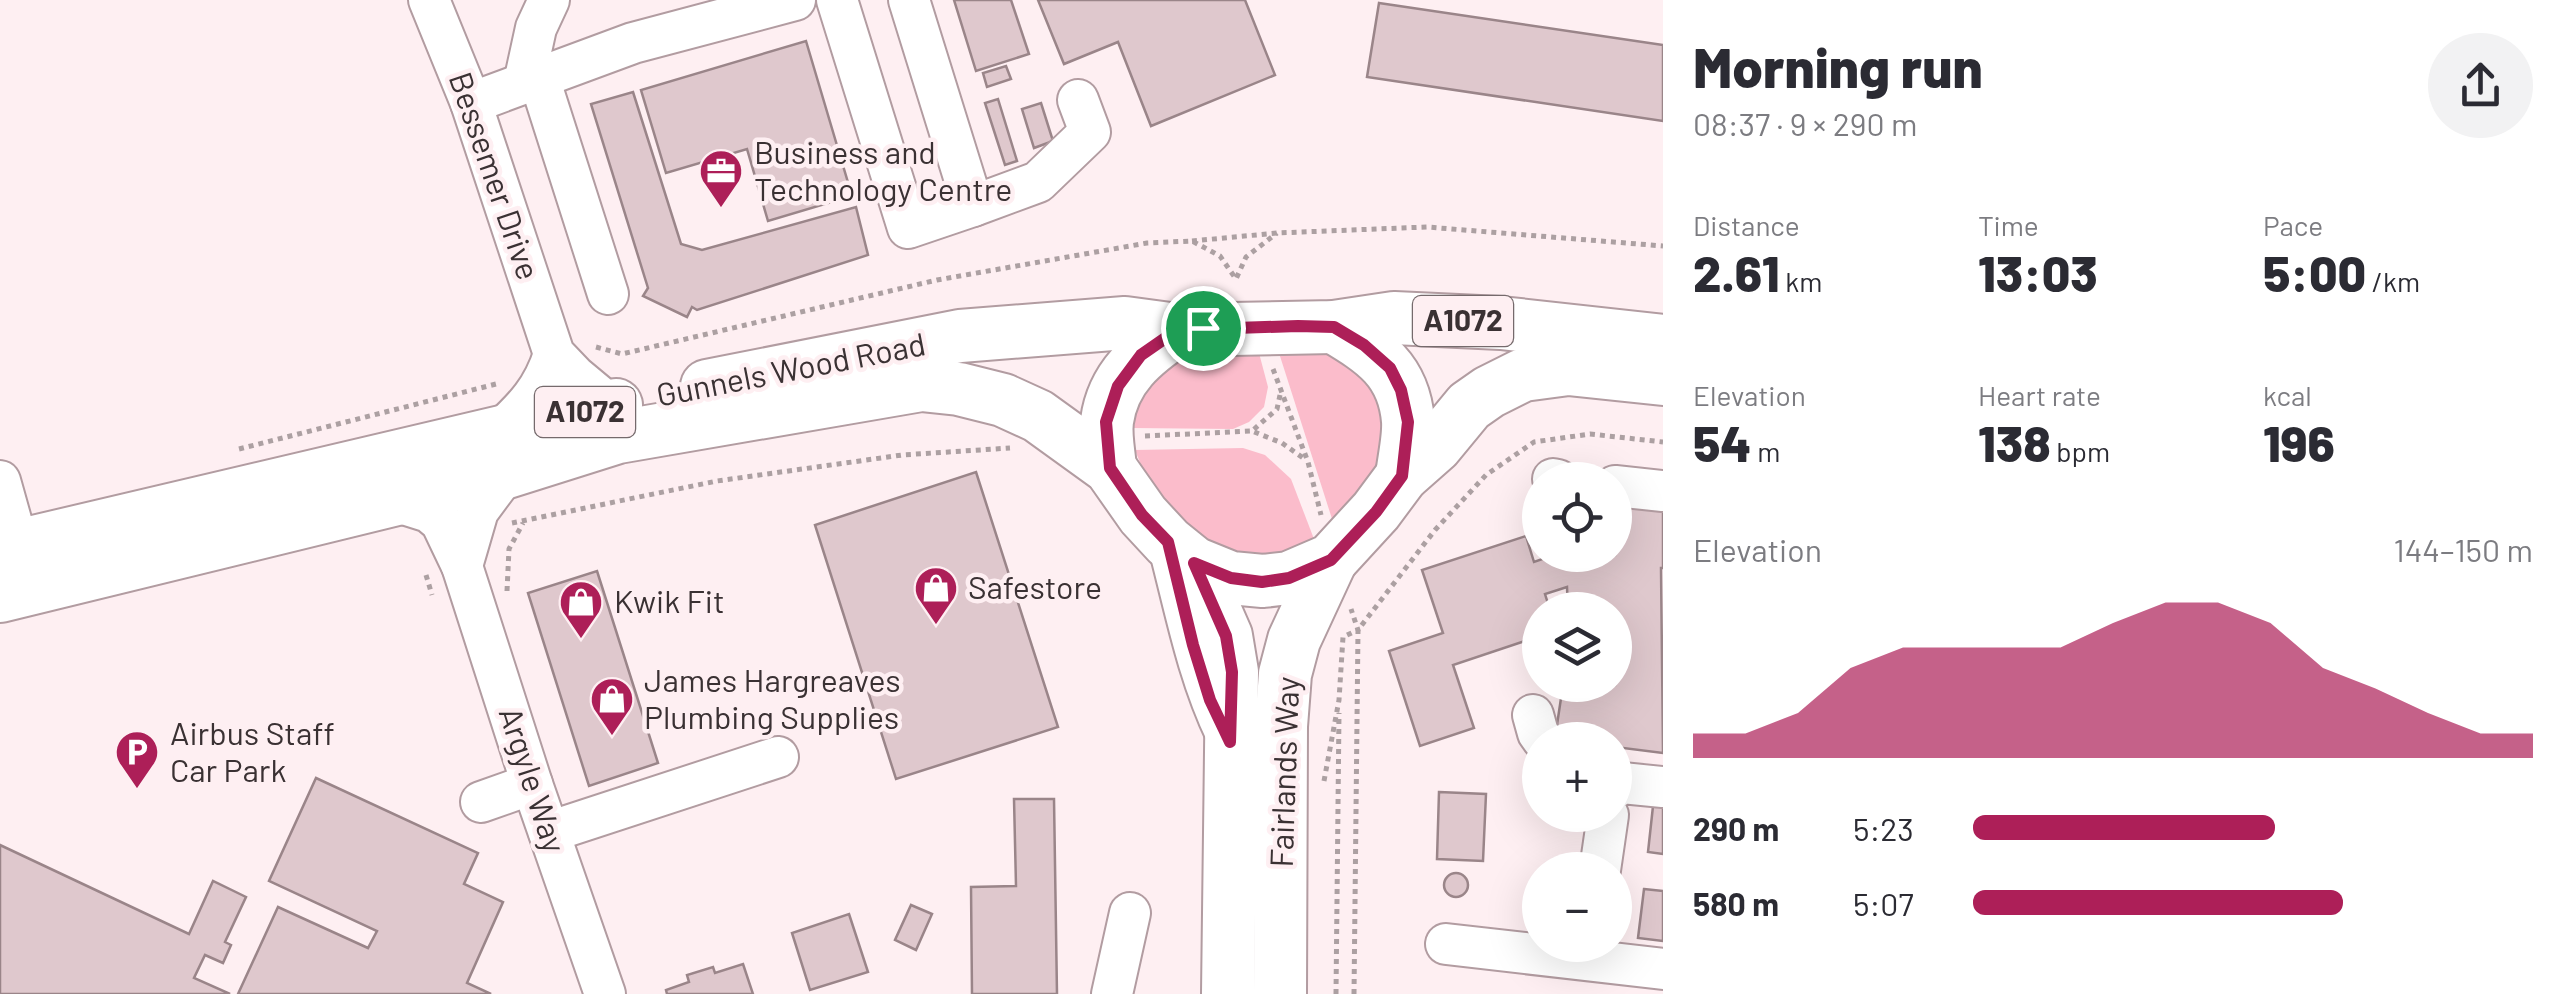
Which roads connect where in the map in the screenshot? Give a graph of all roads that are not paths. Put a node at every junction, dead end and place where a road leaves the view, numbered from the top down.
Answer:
1 (428, 0) edge
2 (549, 0) edge
3 (795, 0) edge
4 (837, 0) edge
5 (910, 0) edge
6 (531, 80) junction
7 (1078, 100) dead end
8 (471, 103) junction
9 (973, 206) junction
10 (608, 294) dead end
11 (1334, 327) junction
12 (1177, 330) junction
13 (1663, 341) edge
14 (554, 354) junction
15 (1663, 379) edge
16 (611, 406) junction
17 (503, 452) junction
18 (1125, 452) junction
19 (1402, 476) junction
20 (0, 481) edge
21 (1632, 488) edge
22 (1663, 491) edge
23 (391, 500) junction
24 (1327, 542) junction
25 (9, 548) edge
26 (1181, 553) junction
27 (462, 566) junction
28 (0, 596) edge
29 (778, 757) dead end
30 (1632, 766) edge
31 (1663, 770) edge
32 (532, 784) junction
33 (1632, 784) edge
34 (1663, 787) edge
35 (480, 802) dead end
36 (549, 832) junction
37 (1130, 913) dead end
38 (1446, 944) dead end
39 (1522, 949) edge
40 (1630, 962) edge
41 (1663, 969) edge
42 (604, 994) edge
43 (1112, 994) edge
44 (1228, 994) edge
45 (1280, 994) edge

1 - 8 street, Bessemer Drive
2 - 6 street
3 - 6 street
4 - 9 street
5 - 9 street
6 - 8 street
6 - 10 street
7 - 9 street
8 - 14 street, Bessemer Drive
11 - 12 main road, Gunnels Wood Road / A1072
11 - 13 main road, Gunnels Wood Road / A1072
11 - 19 main road, A1072
12 - 16 main road, Gunnels Wood Road / A1072
12 - 18 main road
14 - 16 street, Bessemer Drive
14 - 17 street
15 - 19 main road, Gunnels Wood Road / A1072
16 - 17 main road, Gunnels Wood Road / A1072
17 - 18 main road, Gunnels Wood Road / A1072
17 - 23 main road, Gunnels Wood Road / A1072
17 - 25 main road, Gunnels Wood Road / A1072
17 - 27 street
18 - 26 main road, Gunnels Wood Road / A1072
19 - 24 main road, Gunnels Wood Road / A1072
20 - 25 street
21 - 22 street
23 - 27 street, Argyle Way
23 - 28 main road, Gunnels Wood Road / A1072
24 - 26 main road, Gunnels Wood Road / A1072
24 - 45 main road, Fairlands Way
26 - 44 main road, Fairlands Way
27 - 32 street, Argyle Way
29 - 36 street
30 - 31 street
32 - 35 street
32 - 36 street, Argyle Way
33 - 34 street
36 - 42 street, Argyle Way
37 - 43 street
38 - 39 street
40 - 41 street

